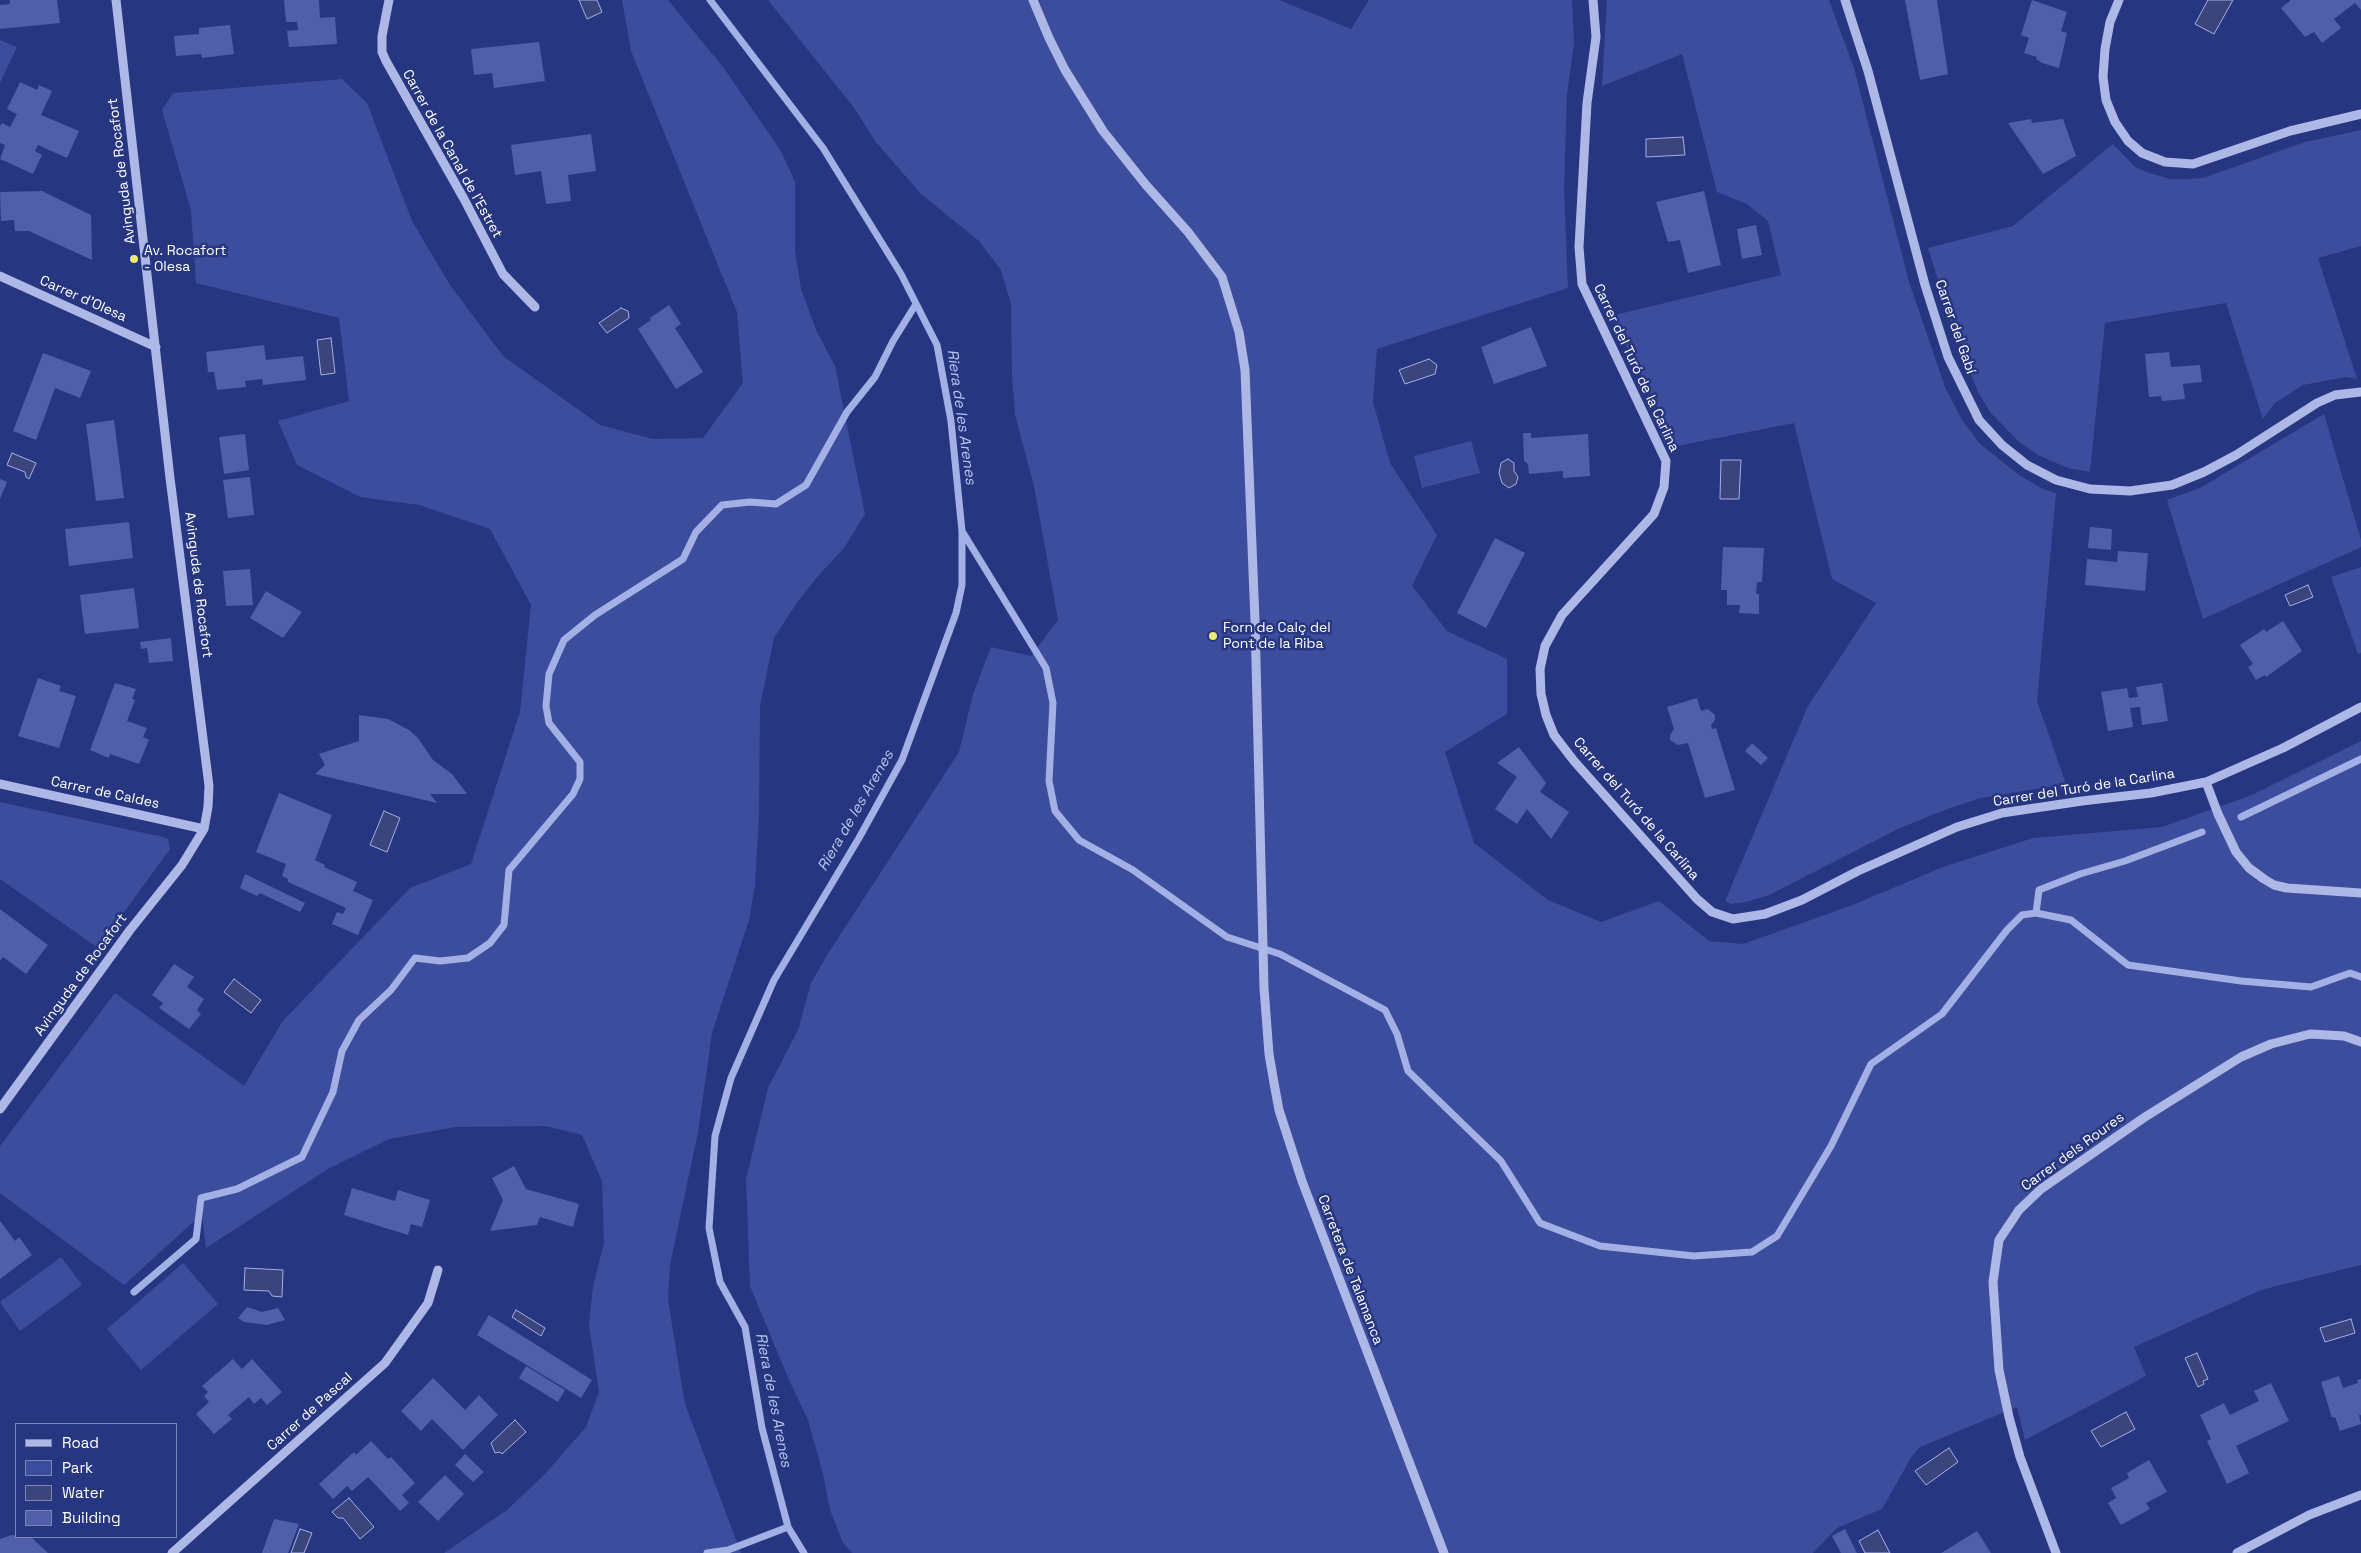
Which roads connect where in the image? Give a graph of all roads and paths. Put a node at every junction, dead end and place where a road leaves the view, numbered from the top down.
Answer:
1 (116, 0) edge
2 (389, 0) edge
3 (1033, 0) edge
4 (1593, 0) edge
5 (1845, 0) edge
6 (2119, 0) edge
7 (2361, 114) edge
8 (0, 276) edge
9 (535, 306) dead end
10 (156, 346) junction
11 (2361, 392) edge
12 (2361, 706) edge
13 (2206, 782) junction
14 (0, 784) edge
15 (204, 829) junction
16 (2361, 893) edge
17 (2361, 1042) edge
18 (0, 1109) edge
19 (438, 1270) dead end
20 (2361, 1495) edge
21 (172, 1553) edge
22 (1444, 1553) edge
23 (2056, 1553) edge
24 (2237, 1553) edge

1 - 10 street, Avinguda de Rocafort
2 - 9 street, Carrer de la Canal de l'Estret
3 - 22 street, Carretera de Talamanca
4 - 13 street, Carrer del Turó de la Carlina
5 - 11 street, Carrer del Gabí
6 - 7 street
8 - 10 street, Carrer d'Olesa
10 - 15 street, Avinguda de Rocafort
12 - 13 street, Carrer del Turó de la Carlina
13 - 16 street
14 - 15 street, Carrer de Caldes
15 - 18 street, Avinguda de Rocafort
17 - 23 street, Carrer dels Roures
19 - 21 street, Carrer de Pascal
20 - 24 street

